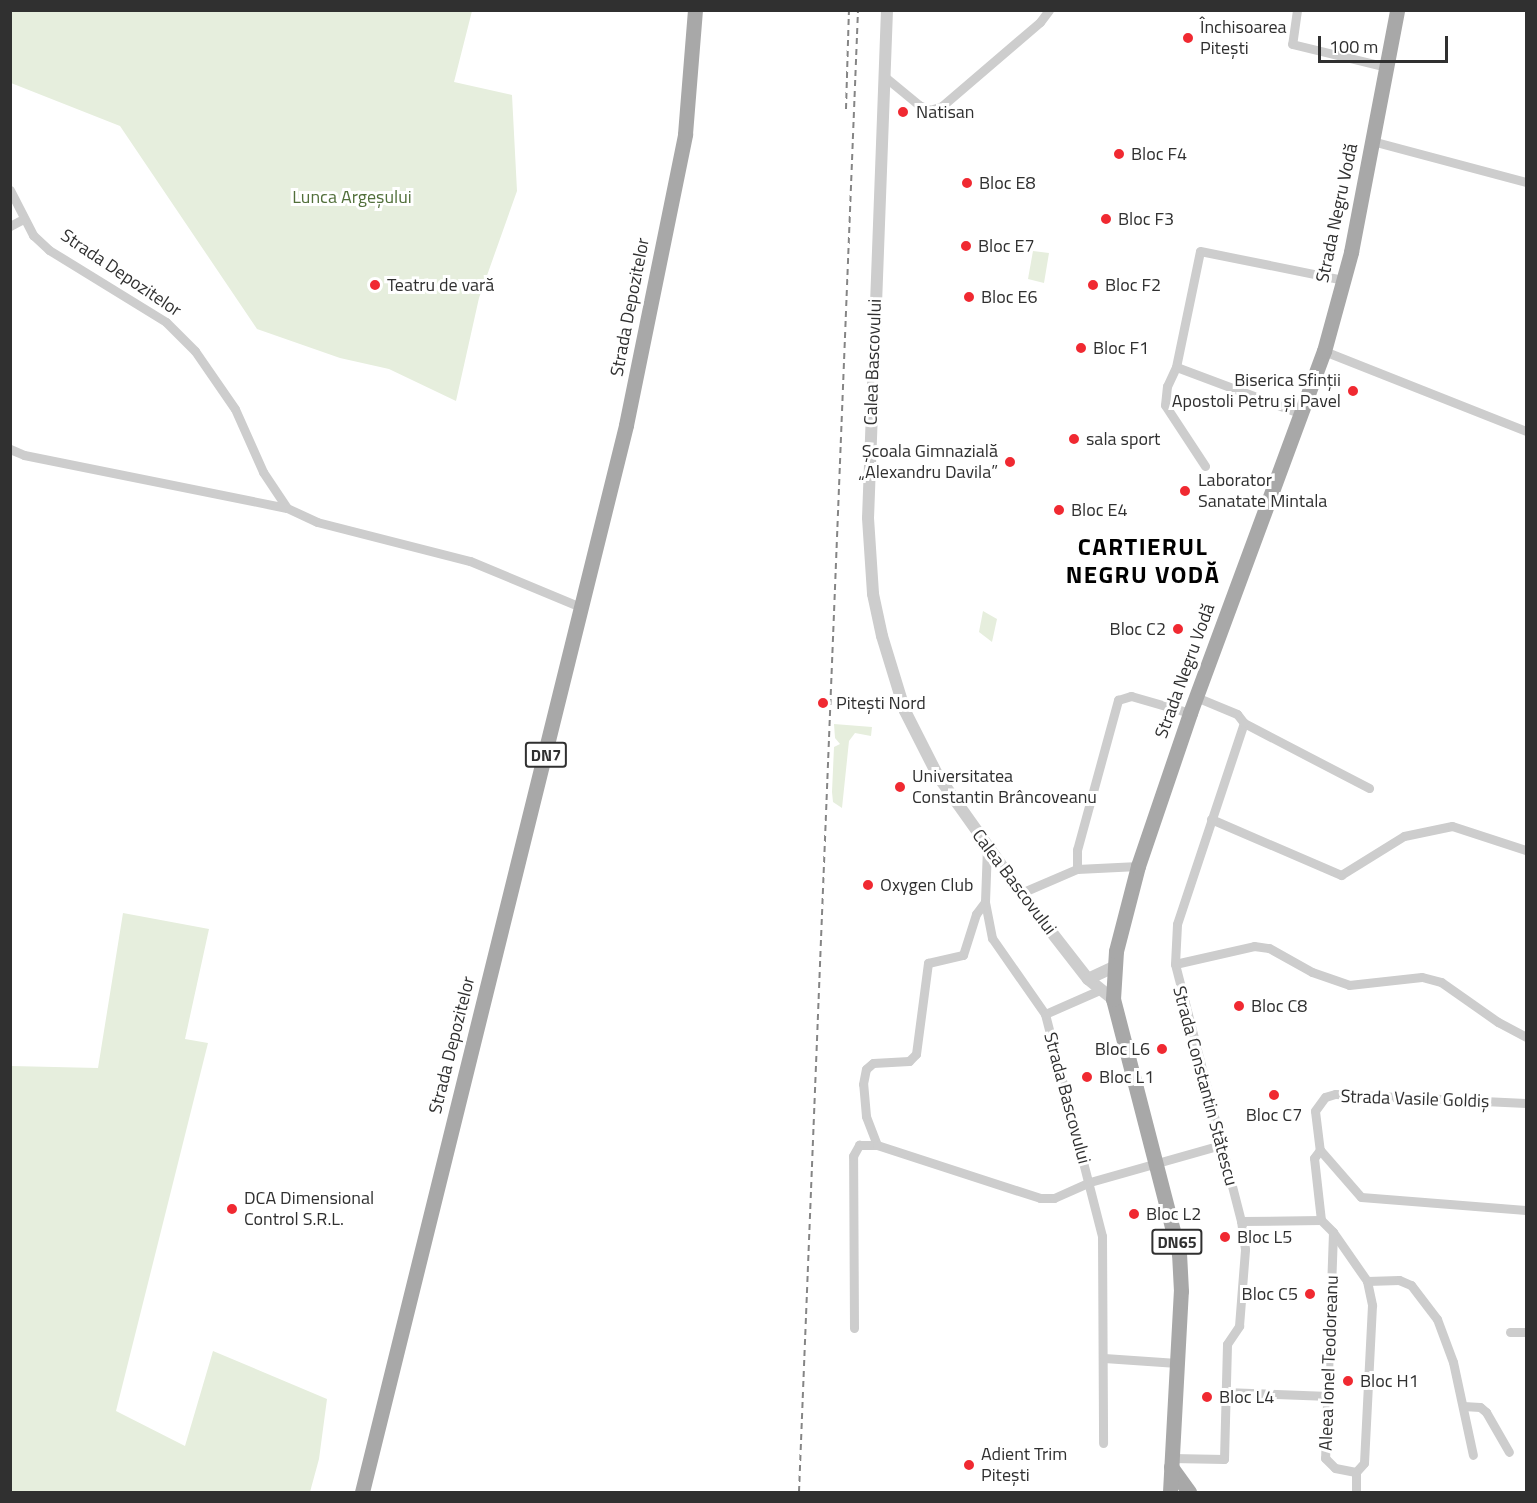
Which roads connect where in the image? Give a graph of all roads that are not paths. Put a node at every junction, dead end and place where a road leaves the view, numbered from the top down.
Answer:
1 (695, 10) edge
2 (887, 10) edge
3 (1049, 10) edge
4 (1297, 10) edge
5 (1397, 10) edge
6 (1386, 67) junction
7 (885, 77) junction
8 (1372, 141) junction
9 (1527, 182) edge
10 (10, 190) edge
11 (23, 219) junction
12 (10, 225) edge
13 (1344, 280) junction
14 (1324, 351) junction
15 (1176, 367) junction
16 (1302, 414) junction
17 (1527, 431) edge
18 (10, 449) edge
19 (1205, 466) dead end
20 (287, 508) junction
21 (583, 608) junction
22 (1196, 697) junction
23 (1190, 713) junction
24 (1244, 723) junction
25 (1369, 788) dead end
26 (1211, 819) junction
27 (987, 847) junction
28 (1527, 850) edge
29 (1138, 866) junction
30 (1077, 869) junction
31 (1021, 893) junction
32 (984, 902) junction
33 (1175, 964) junction
34 (1114, 967) junction
35 (1088, 979) junction
36 (1100, 990) junction
37 (1113, 999) junction
38 (1045, 1014) junction
39 (1527, 1037) edge
40 (1527, 1103) edge
41 (877, 1145) junction
42 (1221, 1145) junction
43 (1320, 1150) junction
44 (1156, 1162) junction
45 (1090, 1182) junction
46 (1527, 1210) edge
47 (1321, 1220) junction
48 (1241, 1221) junction
49 (1334, 1232) junction
50 (1366, 1281) junction
51 (854, 1328) dead end
52 (1510, 1332) dead end
53 (1527, 1332) edge
54 (1104, 1358) junction
55 (1177, 1364) junction
56 (1225, 1392) junction
57 (1329, 1396) junction
58 (1463, 1406) junction
59 (1103, 1443) dead end
60 (1509, 1452) dead end
61 (1473, 1455) dead end
62 (1171, 1462) junction
63 (1356, 1472) junction
64 (362, 1492) edge
65 (1170, 1492) edge
66 (1189, 1492) edge
67 (1356, 1492) edge

1 - 21 main road, Strada Depozitelor / DN7
2 - 7 street, Calea Bascovului
3 - 7 street
4 - 6 street
5 - 6 main road, Strada Negru Vodă
6 - 8 main road, Strada Negru Vodă
7 - 27 street, Calea Bascovului
8 - 9 street
8 - 13 main road, Strada Negru Vodă
10 - 11 street, Strada Depozitelor
11 - 12 street
11 - 20 street, Strada Depozitelor
13 - 14 main road, Strada Negru Vodă
13 - 15 street
14 - 16 main road, Strada Negru Vodă
14 - 17 street
15 - 16 street
15 - 19 street
16 - 22 main road, Strada Negru Vodă
18 - 20 street
20 - 21 street
21 - 64 main road, Strada Depozitelor / DN7
22 - 23 main road, Strada Negru Vodă
22 - 24 street
23 - 29 main road, Strada Negru Vodă
23 - 30 street
24 - 25 street
24 - 26 street, Strada Constantin Stătescu
26 - 28 street
26 - 33 street, Strada Constantin Stătescu
27 - 31 street, Calea Bascovului
27 - 32 street, Strada Bascovului
29 - 30 street
29 - 34 main road, Strada Negru Vodă
30 - 31 street
31 - 35 street, Calea Bascovului
32 - 38 street, Strada Bascovului
32 - 41 street
33 - 39 street
33 - 42 street, Strada Constantin Stătescu
34 - 35 street
34 - 37 main road, Strada Negru Vodă
35 - 36 street, Calea Bascovului
36 - 37 street, Calea Bascovului
36 - 38 street, Strada Bascovului
37 - 44 main road, DN65
38 - 45 street, Strada Bascovului
40 - 43 street, Strada Vasile Goldiș
41 - 45 street
41 - 51 street
42 - 44 street
42 - 48 street, Strada Constantin Stătescu
43 - 46 street
43 - 47 street
44 - 45 street
44 - 55 main road, DN65
45 - 54 street, Strada Bascovului
47 - 48 street
47 - 49 street
48 - 56 street, Strada Constantin Stătescu
49 - 50 street
49 - 57 street, Aleea Ionel Teodoreanu
50 - 58 street
50 - 63 street
52 - 53 street
54 - 55 street
54 - 59 street, Strada Bascovului
55 - 62 main road, DN65
56 - 57 street
56 - 62 street, Strada Constantin Stătescu
57 - 63 street, Aleea Ionel Teodoreanu
58 - 60 street
58 - 61 street
62 - 65 main road, DN65
62 - 66 main road
63 - 67 street

